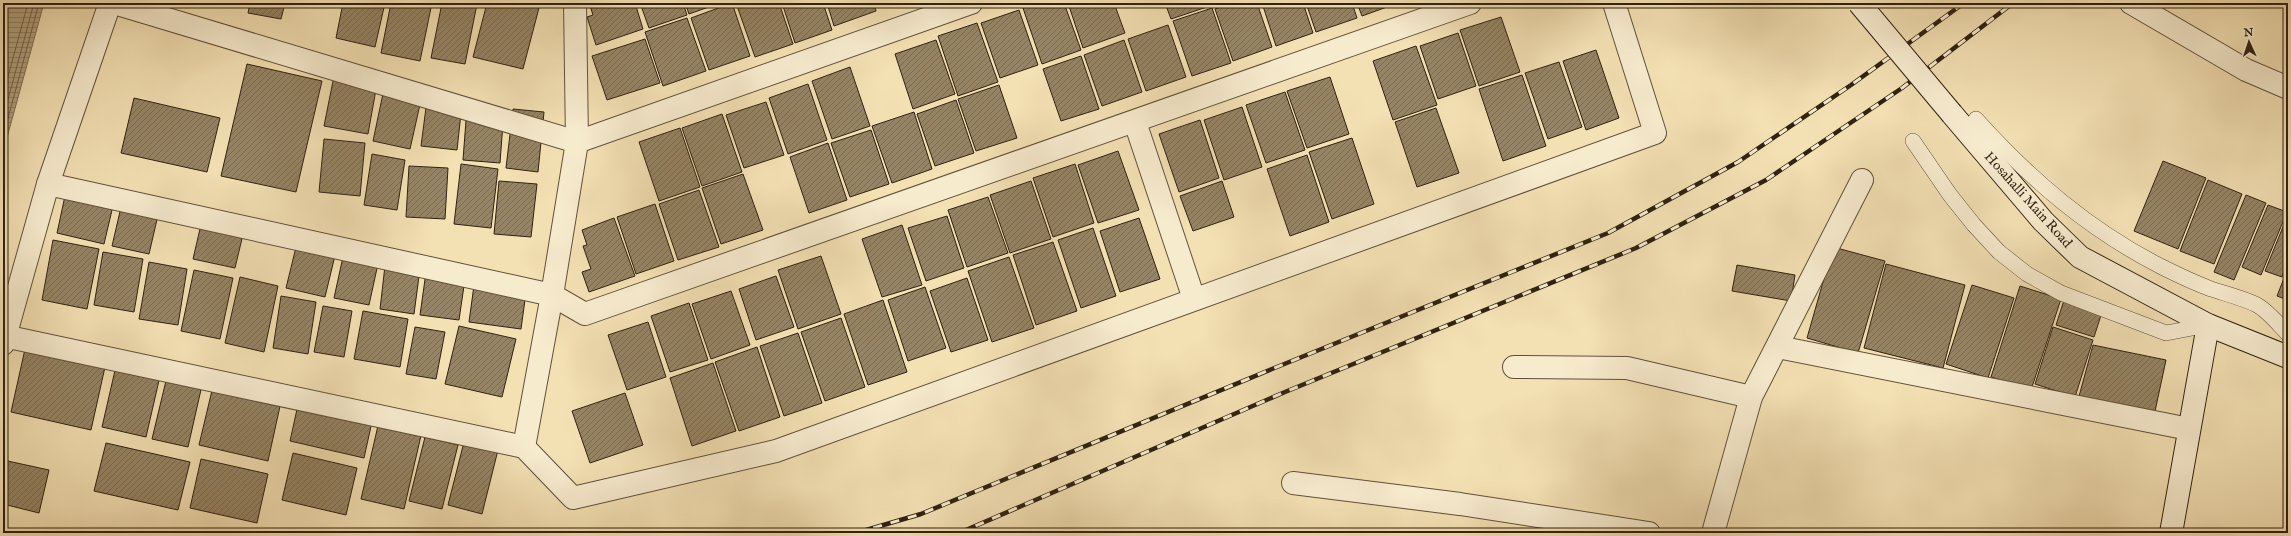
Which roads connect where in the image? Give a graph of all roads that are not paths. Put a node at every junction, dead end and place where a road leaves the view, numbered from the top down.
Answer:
1 (110, 3) edge
2 (114, 3) edge
3 (575, 3) edge
4 (972, 3) edge
5 (1470, 3) edge
6 (1614, 3) edge
7 (1859, 3) edge
8 (2131, 3) edge
9 (2288, 88) edge
10 (1976, 119) dead end
11 (1135, 122) junction
12 (1913, 141) dead end
13 (578, 142) junction
14 (1862, 180) dead end
15 (48, 184) junction
16 (552, 295) junction
17 (1194, 298) junction
18 (2208, 325) junction
19 (2288, 334) edge
20 (4, 340) edge
21 (1778, 347) junction
22 (2288, 357) edge
23 (1514, 367) dead end
24 (1751, 397) junction
25 (2189, 429) junction
26 (524, 447) junction
27 (1293, 483) dead end
28 (1649, 533) edge
29 (1713, 533) edge
30 (2171, 533) edge

1 - 15 street
2 - 13 street
3 - 13 street
4 - 13 street
5 - 11 street
6 - 17 street
7 - 18 street, Hosahalli Main Road, bridge
8 - 9 street
10 - 19 lane
11 - 16 street
11 - 17 street
12 - 18 lane
13 - 16 street
14 - 21 street
15 - 16 street
15 - 20 street
16 - 26 street
17 - 26 street
18 - 22 street, Hosahalli Main Road
18 - 25 street
20 - 26 street
21 - 24 street
21 - 25 street
23 - 24 street
24 - 29 street
25 - 30 street
27 - 28 street

